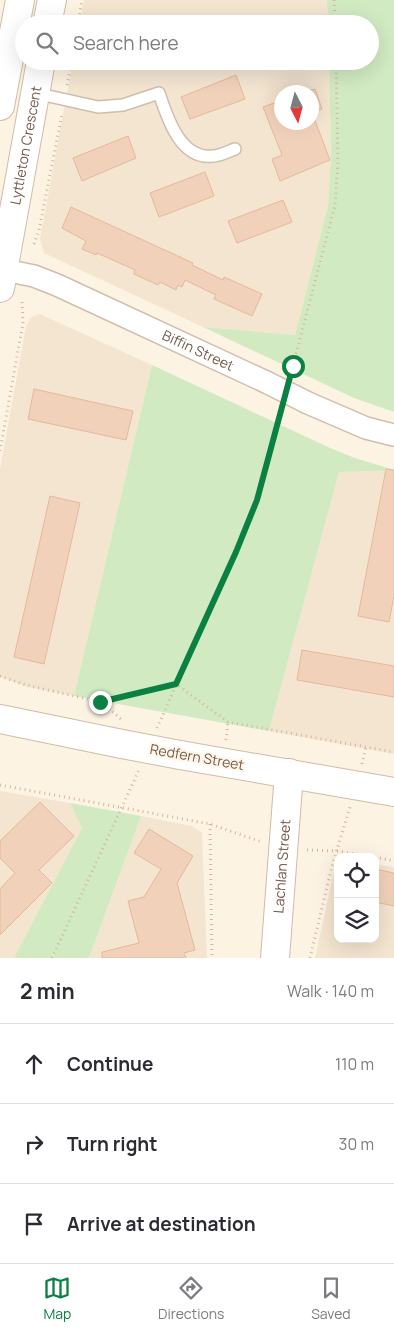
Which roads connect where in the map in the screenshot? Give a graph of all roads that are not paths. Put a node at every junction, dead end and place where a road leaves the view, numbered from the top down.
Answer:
1 (20, 0) edge
2 (52, 0) edge
3 (17, 15) edge
4 (49, 15) edge
5 (15, 24) edge
6 (39, 70) edge
7 (1, 93) edge
8 (35, 93) junction
9 (236, 149) dead end
10 (1, 275) edge
11 (394, 435) edge
12 (0, 719) edge
13 (289, 773) junction
14 (394, 792) edge
15 (275, 958) edge

1 - 3 street
2 - 4 street
5 - 7 street
6 - 8 street, Lyttleton Crescent
7 - 8 street
8 - 9 lane
8 - 10 street, Lyttleton Crescent
10 - 11 street, Biffin Street, bridge
12 - 13 street, Redfern Street, bridge
13 - 14 street, Redfern Street
13 - 15 street, Lachlan Street

